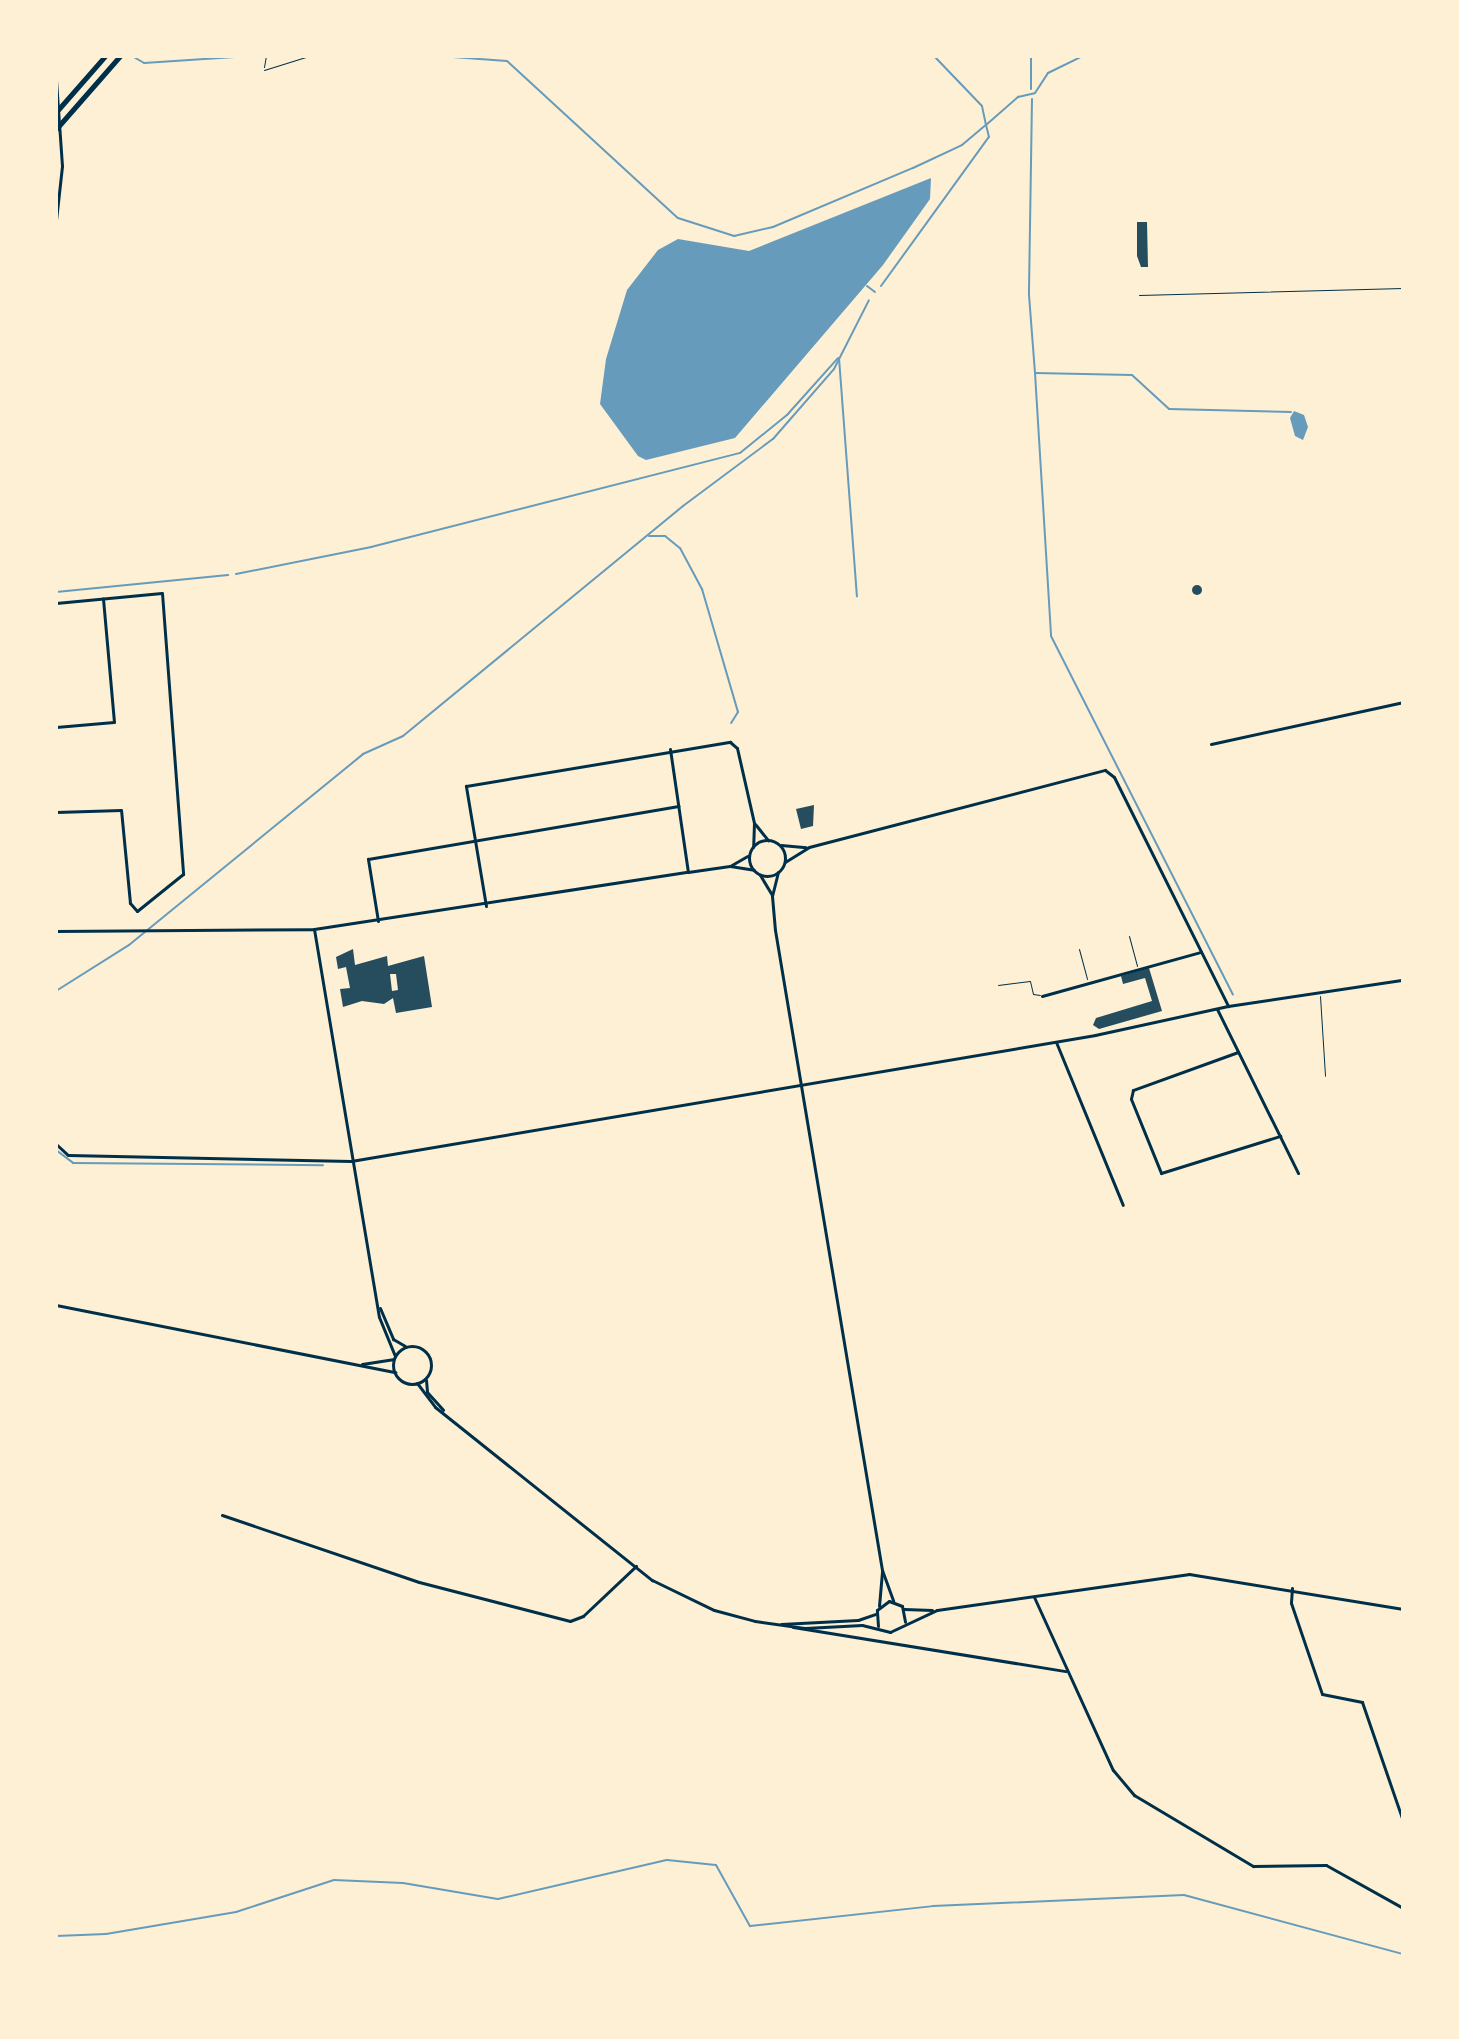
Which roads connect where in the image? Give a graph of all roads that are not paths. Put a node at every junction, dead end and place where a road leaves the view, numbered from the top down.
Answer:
1 (105, 56) edge
2 (120, 56) edge
3 (56, 80) edge
4 (57, 91) edge
5 (56, 112) edge
6 (56, 129) edge
7 (56, 220) edge
8 (103, 598) junction
9 (56, 603) edge
10 (1403, 702) edge
11 (56, 727) edge
12 (1211, 744) dead end
13 (670, 749) junction
14 (679, 806) junction
15 (56, 812) edge
16 (754, 823) junction
17 (768, 840) junction
18 (475, 841) junction
19 (779, 845) junction
20 (753, 847) junction
21 (809, 847) junction
22 (749, 855) junction
23 (785, 862) junction
24 (730, 866) junction
25 (754, 870) junction
26 (688, 872) junction
27 (778, 872) junction
28 (760, 875) junction
29 (772, 896) junction
30 (486, 906) junction
31 (378, 921) junction
32 (314, 929) junction
33 (56, 931) edge
34 (1129, 936) dead end
35 (1079, 949) dead end
36 (1201, 952) junction
37 (1138, 968) junction
38 (1403, 980) edge
39 (1088, 982) junction
40 (998, 985) dead end
41 (1320, 993) junction
42 (1042, 996) joint
43 (1228, 1006) junction
44 (1217, 1009) junction
45 (1055, 1041) junction
46 (1238, 1052) junction
47 (1325, 1076) dead end
48 (801, 1084) junction
49 (1280, 1136) junction
50 (56, 1144) edge
51 (351, 1161) junction
52 (1298, 1173) dead end
53 (1123, 1205) dead end
54 (56, 1305) edge
55 (380, 1308) junction
56 (406, 1347) junction
57 (395, 1357) junction
58 (358, 1364) junction
59 (395, 1372) junction
60 (427, 1377) junction
61 (417, 1383) junction
62 (445, 1413) junction
63 (222, 1515) dead end
64 (636, 1566) junction
65 (882, 1570) junction
66 (1292, 1588) junction
67 (1033, 1596) junction
68 (893, 1601) junction
69 (879, 1606) junction
70 (904, 1609) junction
71 (1403, 1609) edge
72 (937, 1610) junction
73 (875, 1614) junction
74 (905, 1622) junction
75 (779, 1625) junction
76 (793, 1627) junction
77 (881, 1629) junction
78 (1065, 1671) junction
79 (1403, 1821) edge
80 (1403, 1908) edge

1 - 5 highway
2 - 6 highway
3 - 4 street
4 - 7 street
8 - 9 street
8 - 11 street
8 - 15 street
10 - 12 street
13 - 14 street
13 - 16 street
13 - 18 street
14 - 18 street
14 - 26 street
16 - 17 street
16 - 20 street
17 - 19 street
17 - 20 street
18 - 30 street
18 - 31 street
19 - 21 street
19 - 23 street
20 - 22 street
21 - 23 street
21 - 36 street
22 - 24 street
22 - 25 street
23 - 27 street
24 - 25 street
24 - 26 street
25 - 28 street
26 - 30 street
27 - 28 street
27 - 29 street
28 - 29 street
29 - 48 street
30 - 31 street
31 - 32 street
32 - 33 street
32 - 51 street
34 - 37 lane
35 - 39 lane
36 - 37 street
36 - 43 street
37 - 39 street
38 - 41 street
39 - 42 street
40 - 42 lane
41 - 43 street
41 - 47 lane
43 - 44 street
44 - 45 street
44 - 46 street
45 - 48 street
45 - 53 street
46 - 49 street
46 - 49 street
48 - 51 street
48 - 65 street
49 - 52 street
50 - 51 street
51 - 55 street
54 - 58 street
55 - 56 street
55 - 57 street
56 - 57 street
56 - 60 street
57 - 58 street
57 - 59 street
58 - 59 street
59 - 61 street
60 - 61 street
60 - 62 street
61 - 62 street
62 - 64 street
63 - 64 street
64 - 75 street
65 - 68 street
65 - 69 street
66 - 67 street
66 - 71 street
66 - 79 street
67 - 72 street
67 - 78 street
68 - 69 street
68 - 70 street
69 - 73 street
70 - 72 street
70 - 74 street
72 - 74 street
73 - 75 street
73 - 77 street
74 - 77 street
75 - 76 street
76 - 77 street
76 - 78 street
78 - 80 street

